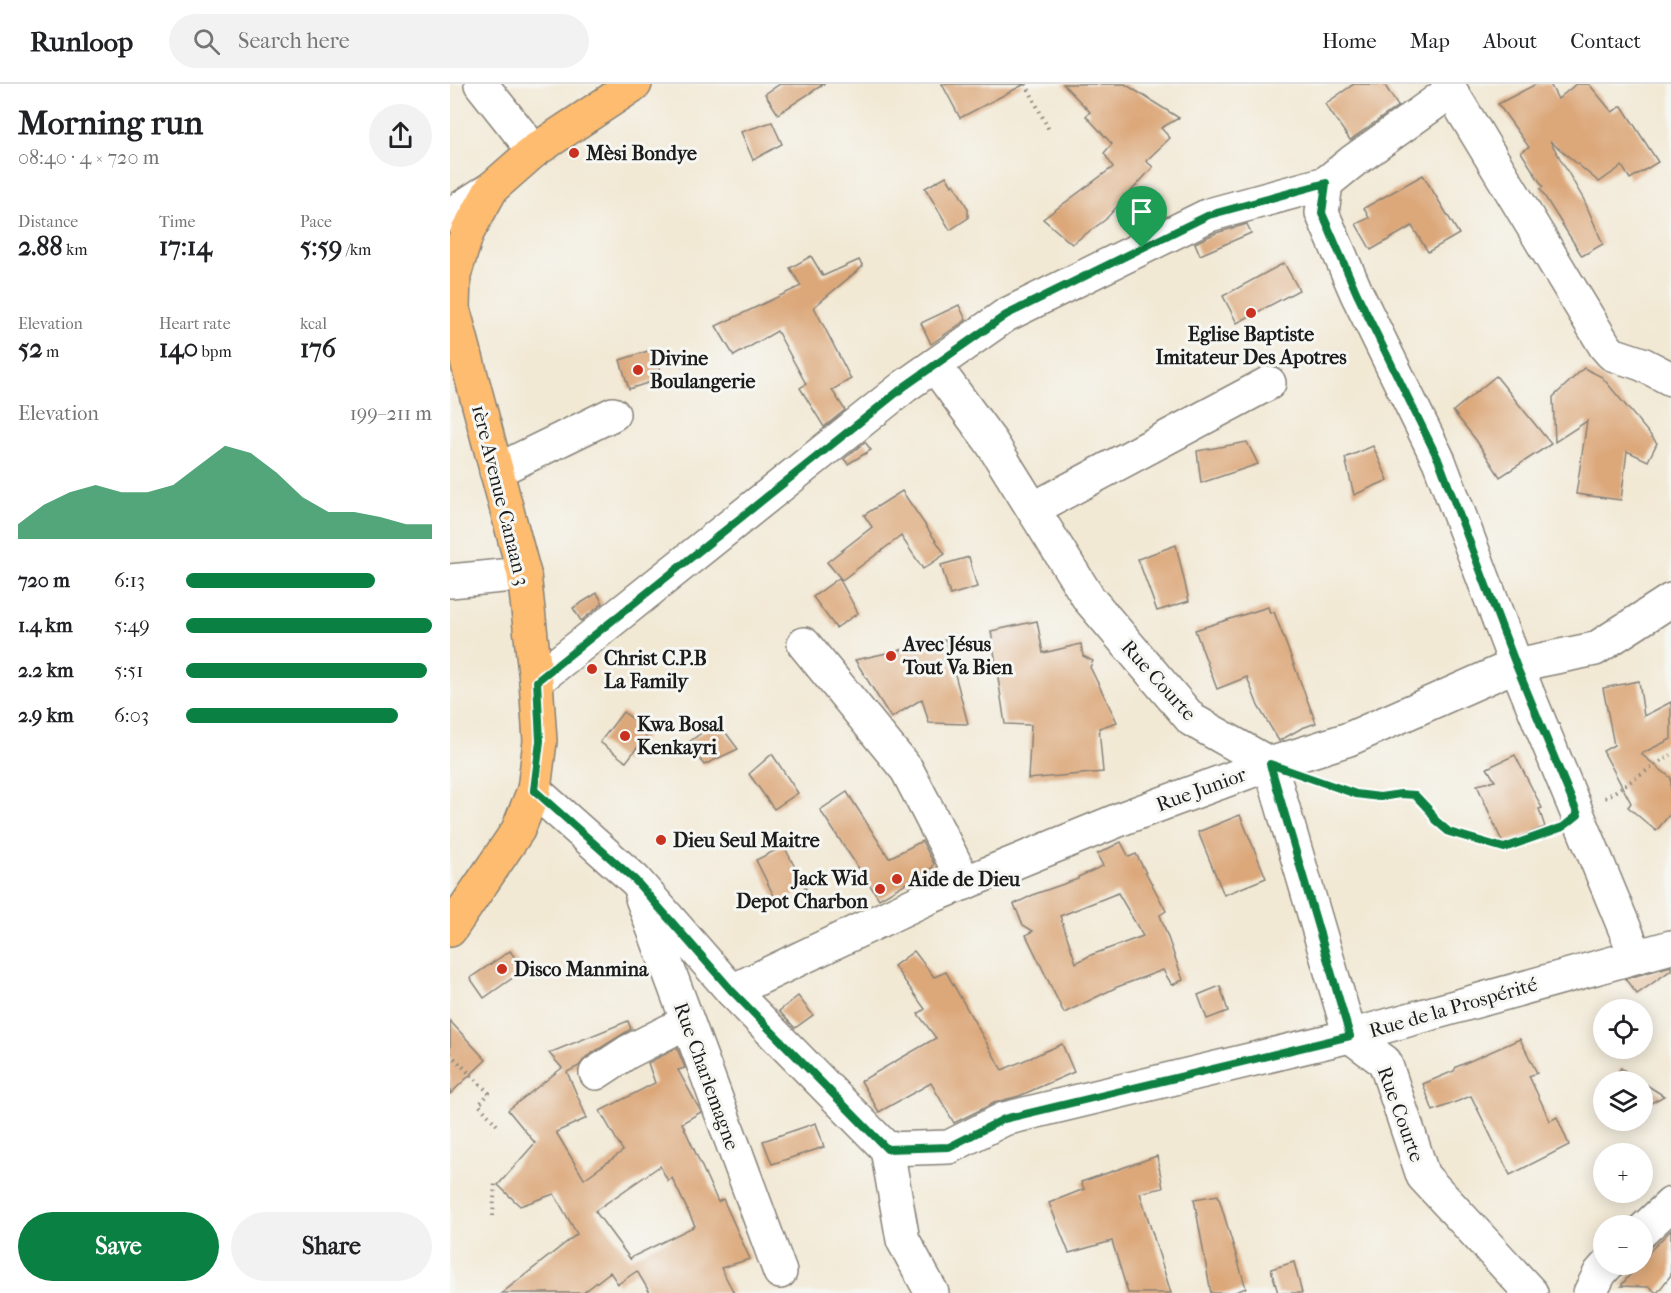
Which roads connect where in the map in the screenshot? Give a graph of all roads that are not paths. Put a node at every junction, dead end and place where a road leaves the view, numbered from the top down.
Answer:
1 (481, 84) edge
2 (635, 84) edge
3 (1450, 88) edge
4 (534, 152) junction
5 (1326, 183) junction
6 (492, 188) junction
7 (450, 215) edge
8 (934, 366) junction
9 (1671, 379) edge
10 (1269, 383) dead end
11 (613, 414) dead end
12 (496, 471) junction
13 (1033, 509) junction
14 (524, 574) junction
15 (450, 581) edge
16 (1671, 600) edge
17 (804, 644) dead end
18 (1516, 665) junction
19 (537, 681) junction
20 (1270, 764) junction
21 (534, 790) junction
22 (635, 880) junction
23 (965, 882) junction
24 (450, 930) edge
25 (1671, 947) edge
26 (1636, 956) junction
27 (732, 991) junction
28 (687, 1022) junction
29 (1350, 1036) junction
30 (597, 1073) dead end
31 (887, 1149) junction
32 (1671, 1204) edge
33 (1653, 1221) edge
34 (780, 1272) dead end
35 (1599, 1275) edge
36 (932, 1293) edge
37 (1531, 1293) edge
38 (1590, 1293) edge

1 - 4 street
2 - 4 main road, 1ère Avenue Canaan 3
3 - 5 street
3 - 9 street
4 - 6 main road, 1ère Avenue Canaan 3
5 - 8 street
5 - 18 street
6 - 7 street
6 - 12 main road, 1ère Avenue Canaan 3
8 - 13 street, Rue Courte
8 - 19 street
10 - 13 street
11 - 12 street
12 - 14 main road, 1ère Avenue Canaan 3
13 - 20 street, Rue Courte
14 - 15 street
14 - 19 main road, 1ère Avenue Canaan 3
16 - 18 street, Rue Junior
17 - 23 street
18 - 20 street, Rue Junior
18 - 26 street
19 - 21 main road, 1ère Avenue Canaan 3
20 - 23 street, Rue Junior
20 - 29 street
21 - 22 street
21 - 24 main road, 1ère Avenue Canaan 3
22 - 27 street
22 - 28 street, Rue Charlemagne
23 - 27 street, Rue Junior
25 - 26 street, Rue de la Prospérité
26 - 29 street, Rue de la Prospérité
27 - 31 street
28 - 30 street
28 - 34 street, Rue Charlemagne
29 - 31 street, Rue de la Prospérité
29 - 37 street, Rue Courte
31 - 36 street
32 - 33 street
35 - 38 street

